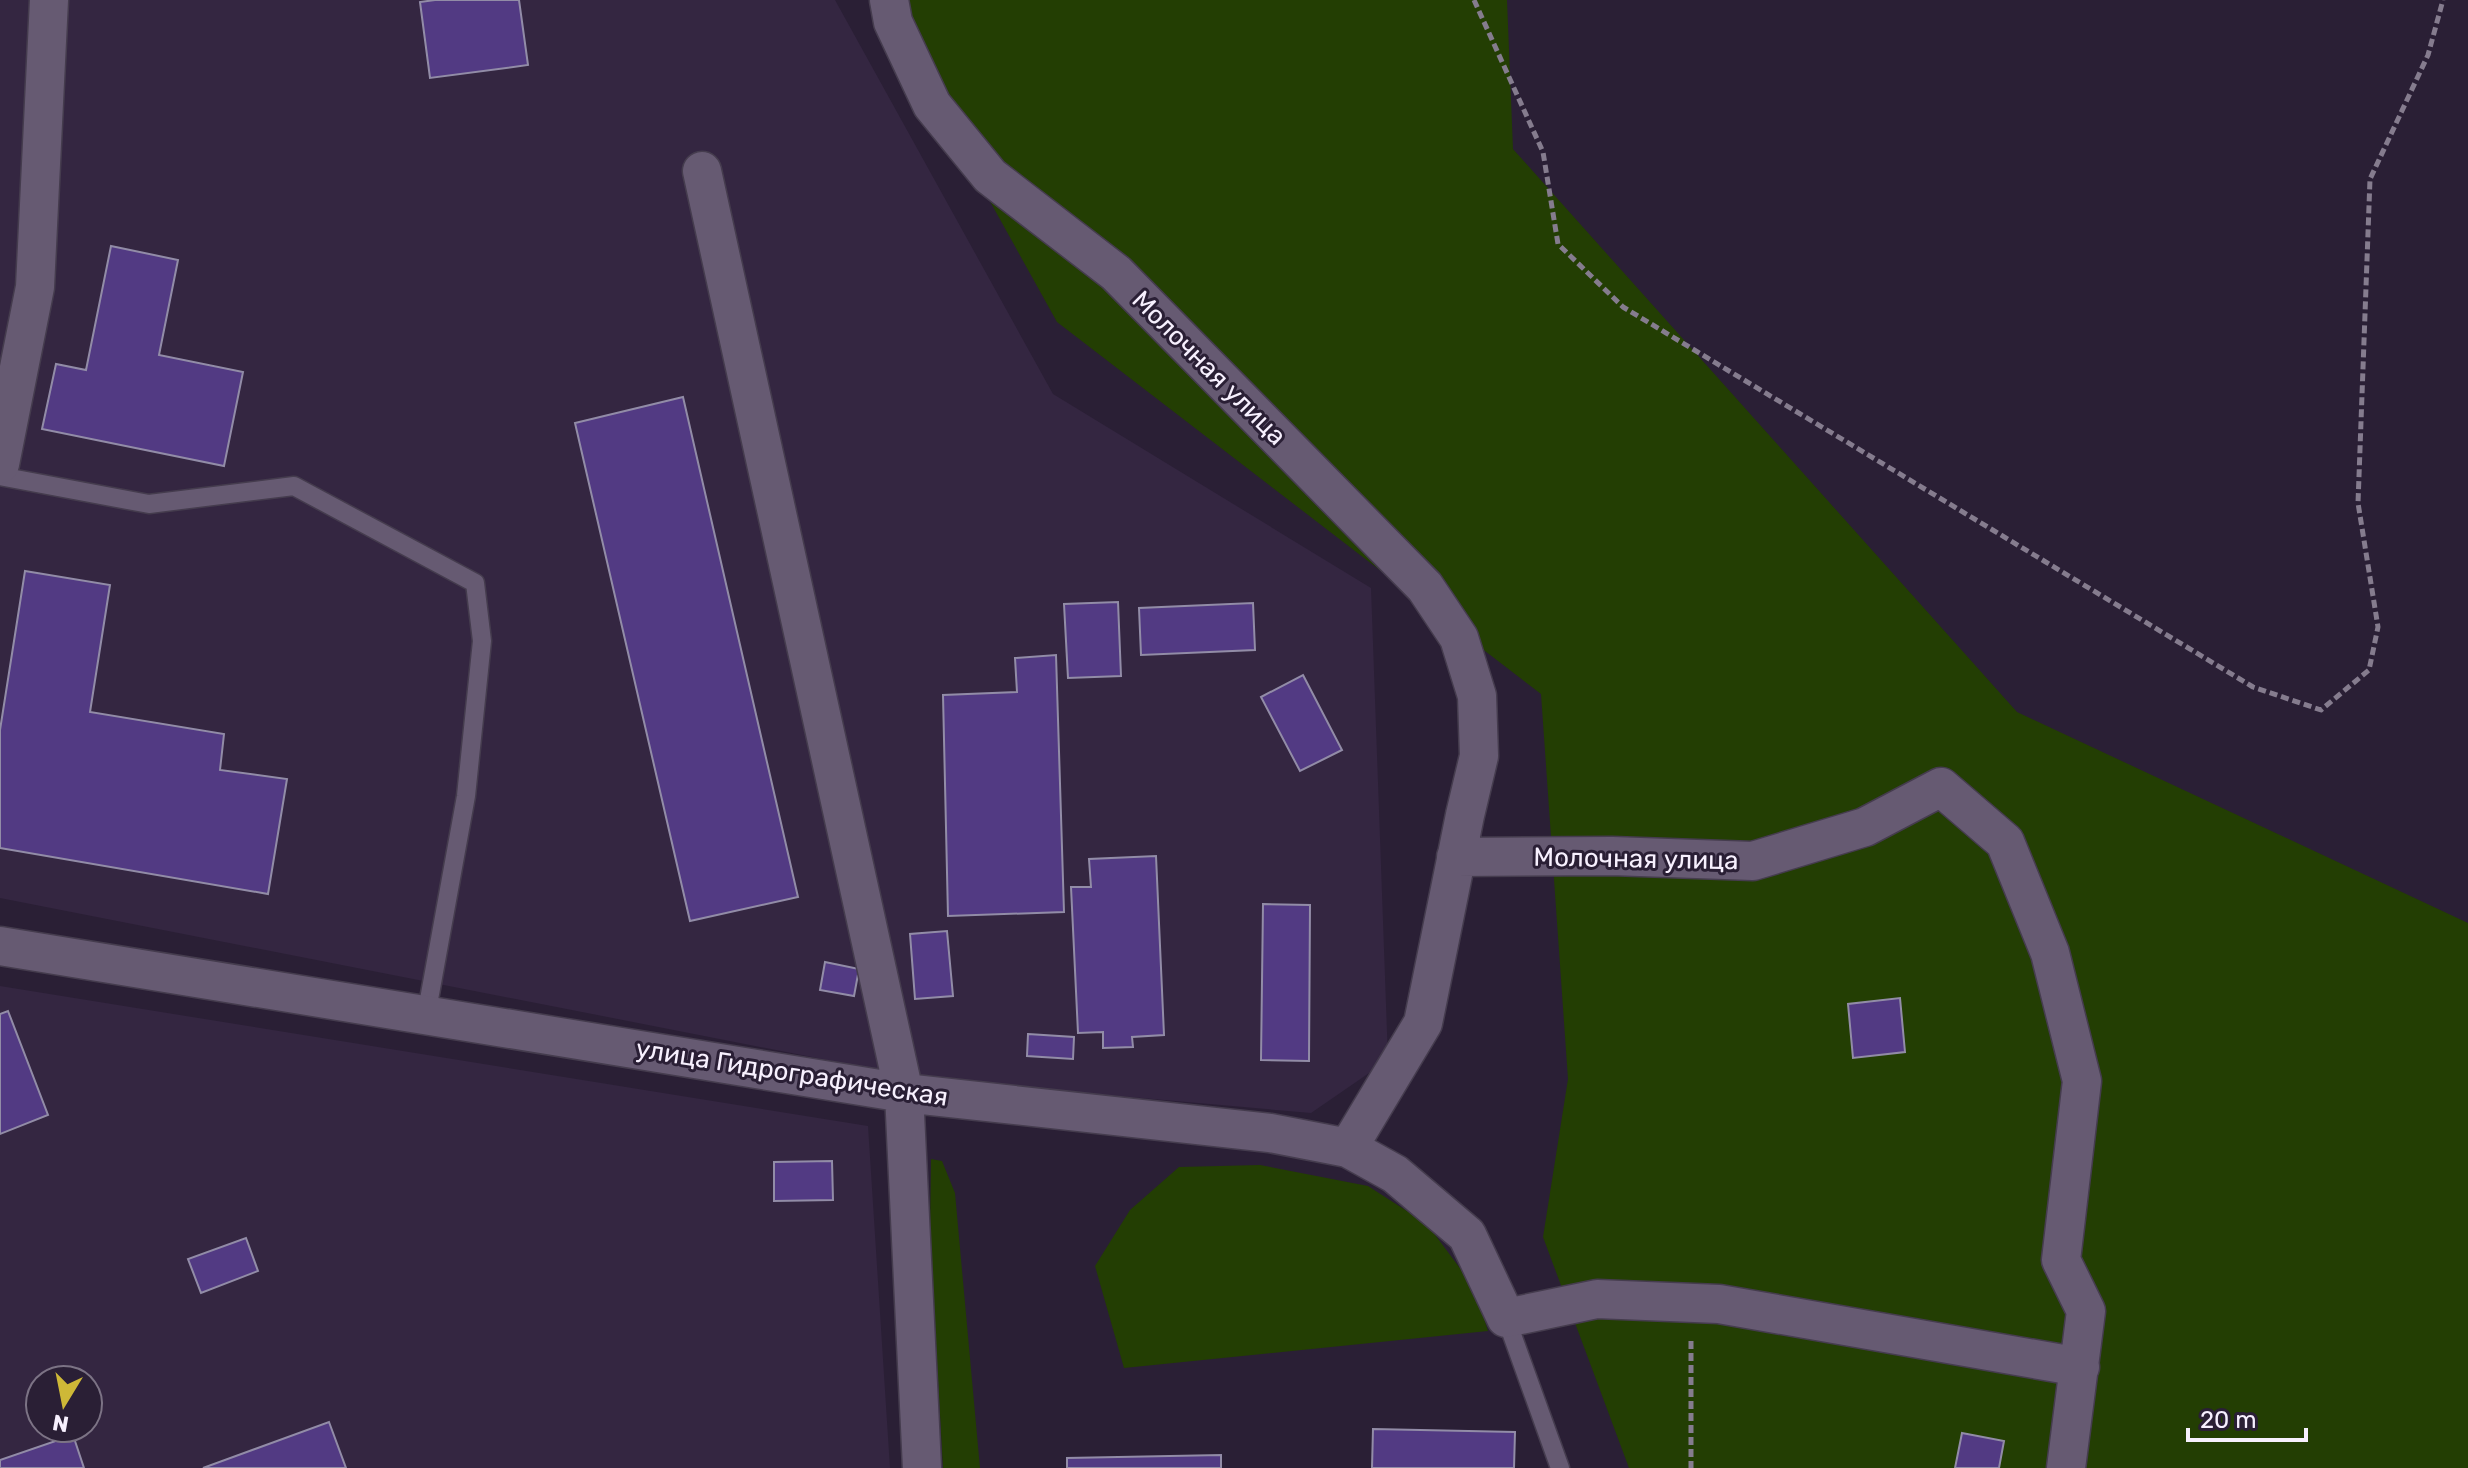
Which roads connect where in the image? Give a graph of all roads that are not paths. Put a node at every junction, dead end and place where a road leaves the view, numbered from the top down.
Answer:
1 (49, 0) edge
2 (889, 0) edge
3 (702, 171) dead end
4 (0, 464) edge
5 (0, 476) edge
6 (1456, 857) junction
7 (0, 946) edge
8 (426, 1016) junction
9 (904, 1093) junction
10 (1348, 1148) junction
11 (1506, 1318) junction
12 (2080, 1367) junction
13 (922, 1468) edge
14 (1560, 1468) edge
15 (2066, 1468) edge

1 - 4 street
2 - 6 street, Молочная улица
3 - 9 street
5 - 8 lane
6 - 10 street, Молочная улица
6 - 12 street, Молочная улица
7 - 8 street, улица Гидрографическая
8 - 9 street, улица Гидрографическая
9 - 10 street, улица Гидрографическая
9 - 13 street
10 - 11 street, улица Гидрографическая
11 - 12 street
11 - 14 lane
12 - 15 street, Молочная улица

